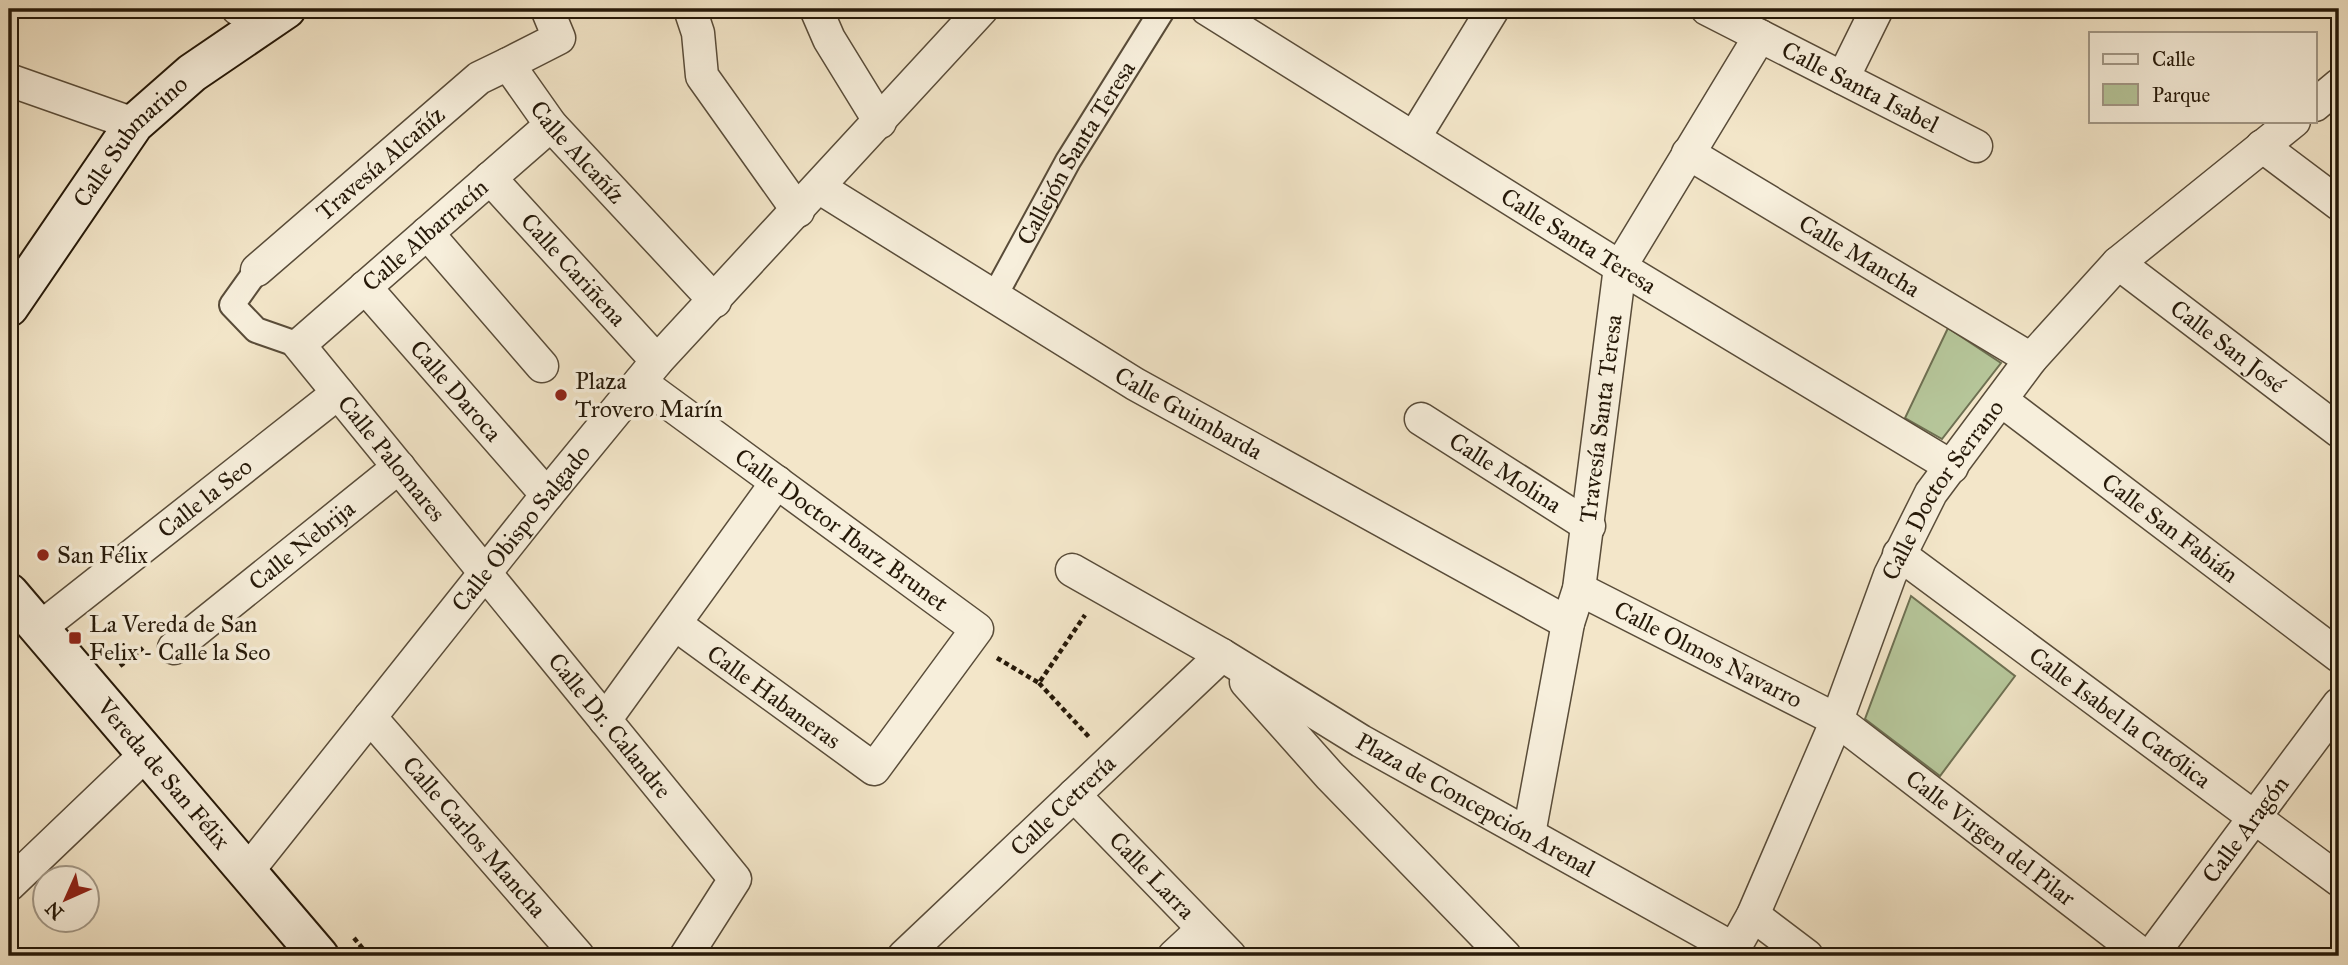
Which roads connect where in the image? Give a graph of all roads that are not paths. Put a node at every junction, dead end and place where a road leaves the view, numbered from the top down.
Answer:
1 (547, 9) edge
2 (690, 9) edge
3 (816, 9) edge
4 (982, 9) edge
5 (1163, 9) edge
6 (1207, 9) edge
7 (1493, 9) edge
8 (1707, 9) edge
9 (1877, 9) edge
10 (264, 12) edge
11 (1760, 36) junction
12 (508, 64) junction
13 (1843, 78) junction
14 (9, 80) edge
15 (2339, 85) edge
16 (2316, 104) edge
17 (880, 122) junction
18 (2293, 122) edge
19 (134, 124) junction
20 (551, 125) junction
21 (1414, 138) junction
22 (1976, 146) dead end
23 (2262, 146) junction
24 (1688, 153) junction
25 (490, 178) junction
26 (820, 188) junction
27 (2339, 205) edge
28 (798, 211) junction
29 (427, 233) junction
30 (2118, 262) junction
31 (1620, 267) junction
32 (257, 270) joint
33 (15, 284) edge
34 (365, 287) junction
35 (994, 297) junction
36 (715, 301) junction
37 (299, 345) junction
38 (2031, 359) junction
39 (542, 366) dead end
40 (649, 372) junction
41 (338, 393) junction
42 (2001, 400) junction
43 (1421, 419) dead end
44 (2339, 432) edge
45 (399, 467) junction
46 (1952, 467) junction
47 (777, 482) junction
48 (547, 495) junction
49 (1589, 526) junction
50 (1899, 554) junction
51 (1072, 570) dead end
52 (485, 572) junction
53 (1579, 589) junction
54 (9, 593) edge
55 (1568, 623) junction
56 (675, 624) junction
57 (40, 628) junction
58 (174, 648) road end
59 (1222, 655) junction
60 (2339, 656) edge
61 (2339, 704) edge
62 (370, 717) junction
63 (605, 720) junction
64 (1837, 720) junction
65 (145, 755) junction
66 (874, 769) joint
67 (1074, 795) junction
68 (2255, 817) junction
69 (1528, 834) junction
70 (246, 873) junction
71 (2339, 880) edge
72 (9, 885) edge
73 (1753, 915) junction
74 (1203, 929) junction
75 (1732, 953) edge
76 (318, 956) edge
77 (578, 956) edge
78 (686, 956) edge
79 (904, 956) edge
80 (1174, 956) edge
81 (1230, 956) edge
82 (1505, 956) edge
83 (1807, 956) edge
84 (2144, 956) edge
85 (2151, 956) edge

1 - 12 street
2 - 28 street
3 - 17 street
4 - 17 street, Calle Obispo Salgado
5 - 35 street, Callejón Santa Teresa
6 - 21 street, Calle Santa Teresa
7 - 21 street
8 - 11 street, Calle Santa Isabel
9 - 13 street
10 - 19 main road, Calle Submarino
11 - 13 street, Calle Santa Isabel
11 - 24 street, Travesía Santa Teresa
12 - 20 street, Calle Alcañíz
12 - 32 street, Travesía Alcañíz
13 - 22 street, Calle Santa Isabel
14 - 19 street
15 - 16 street
17 - 26 street, Calle Obispo Salgado
18 - 23 street, Calle Doctor Serrano
19 - 33 main road, Calle Submarino
20 - 25 street, Calle Albarracín
20 - 36 street, Calle Alcañíz
21 - 31 street, Calle Santa Teresa
23 - 27 street
23 - 30 street, Calle Doctor Serrano
24 - 31 street, Travesía Santa Teresa
24 - 38 street, Calle Mancha
25 - 29 street, Calle Albarracín
25 - 40 street, Calle Cariñena
26 - 28 street, Calle Obispo Salgado
26 - 35 street, Calle Guimbarda
28 - 36 street, Calle Obispo Salgado
29 - 34 street, Calle Albarracín
29 - 39 street
30 - 38 street, Calle Doctor Serrano
30 - 44 street, Calle San José
31 - 46 street, Calle Santa Teresa
31 - 49 street, Travesía Santa Teresa
32 - 37 street
34 - 37 street, Calle Albarracín
34 - 48 street, Calle Daroca
35 - 55 street, Calle Guimbarda
36 - 40 street, Calle Obispo Salgado
37 - 41 street, Calle Palomares
38 - 42 street, Calle Doctor Serrano
40 - 47 street, Calle Doctor Ibarz Brunet
40 - 48 street, Calle Obispo Salgado
41 - 45 street, Calle Palomares
41 - 57 street, Calle la Seo
42 - 46 street, Calle Doctor Serrano
42 - 60 street, Calle San Fabián
43 - 49 street, Calle Molina
45 - 52 street, Calle Palomares
45 - 58 street, Calle Nebrija
46 - 50 street, Calle Doctor Serrano
47 - 56 street
47 - 66 street, Calle Doctor Ibarz Brunet
48 - 52 street, Calle Obispo Salgado
49 - 53 street, Travesía Santa Teresa
50 - 64 street, Calle Doctor Serrano
50 - 68 street, Calle Isabel la Católica
51 - 59 street, Plaza de Concepción Arenal
52 - 62 street, Calle Obispo Salgado
52 - 63 street, Calle Dr. Calandre
53 - 55 street, Travesía Santa Teresa
53 - 64 street, Calle Olmos Navarro
54 - 57 main road, Vereda de San Félix
55 - 69 street, Travesía Santa Teresa
56 - 63 street
56 - 66 street, Calle Habaneras
57 - 65 main road, Vereda de San Félix
59 - 67 street, Calle Cetrería
59 - 69 street, Plaza de Concepción Arenal
59 - 82 street, Plaza de Concepción Arenal
61 - 68 street, Calle Aragón
62 - 70 street, Calle Obispo Salgado
62 - 77 street, Calle Carlos Mancha
63 - 78 street, Calle Dr. Calandre
64 - 73 street, Calle Doctor Serrano
64 - 84 street, Calle Virgen del Pilar
65 - 70 main road, Vereda de San Félix
65 - 72 street
67 - 74 street, Calle Larra
67 - 79 street, Calle Cetrería
68 - 71 street, Calle Isabel la Católica
68 - 85 street, Calle Aragón
69 - 75 street, Plaza de Concepción Arenal
70 - 76 main road, Vereda de San Félix
73 - 75 street, Calle Doctor Serrano
73 - 83 street
74 - 80 street
74 - 81 street, Calle Larra

